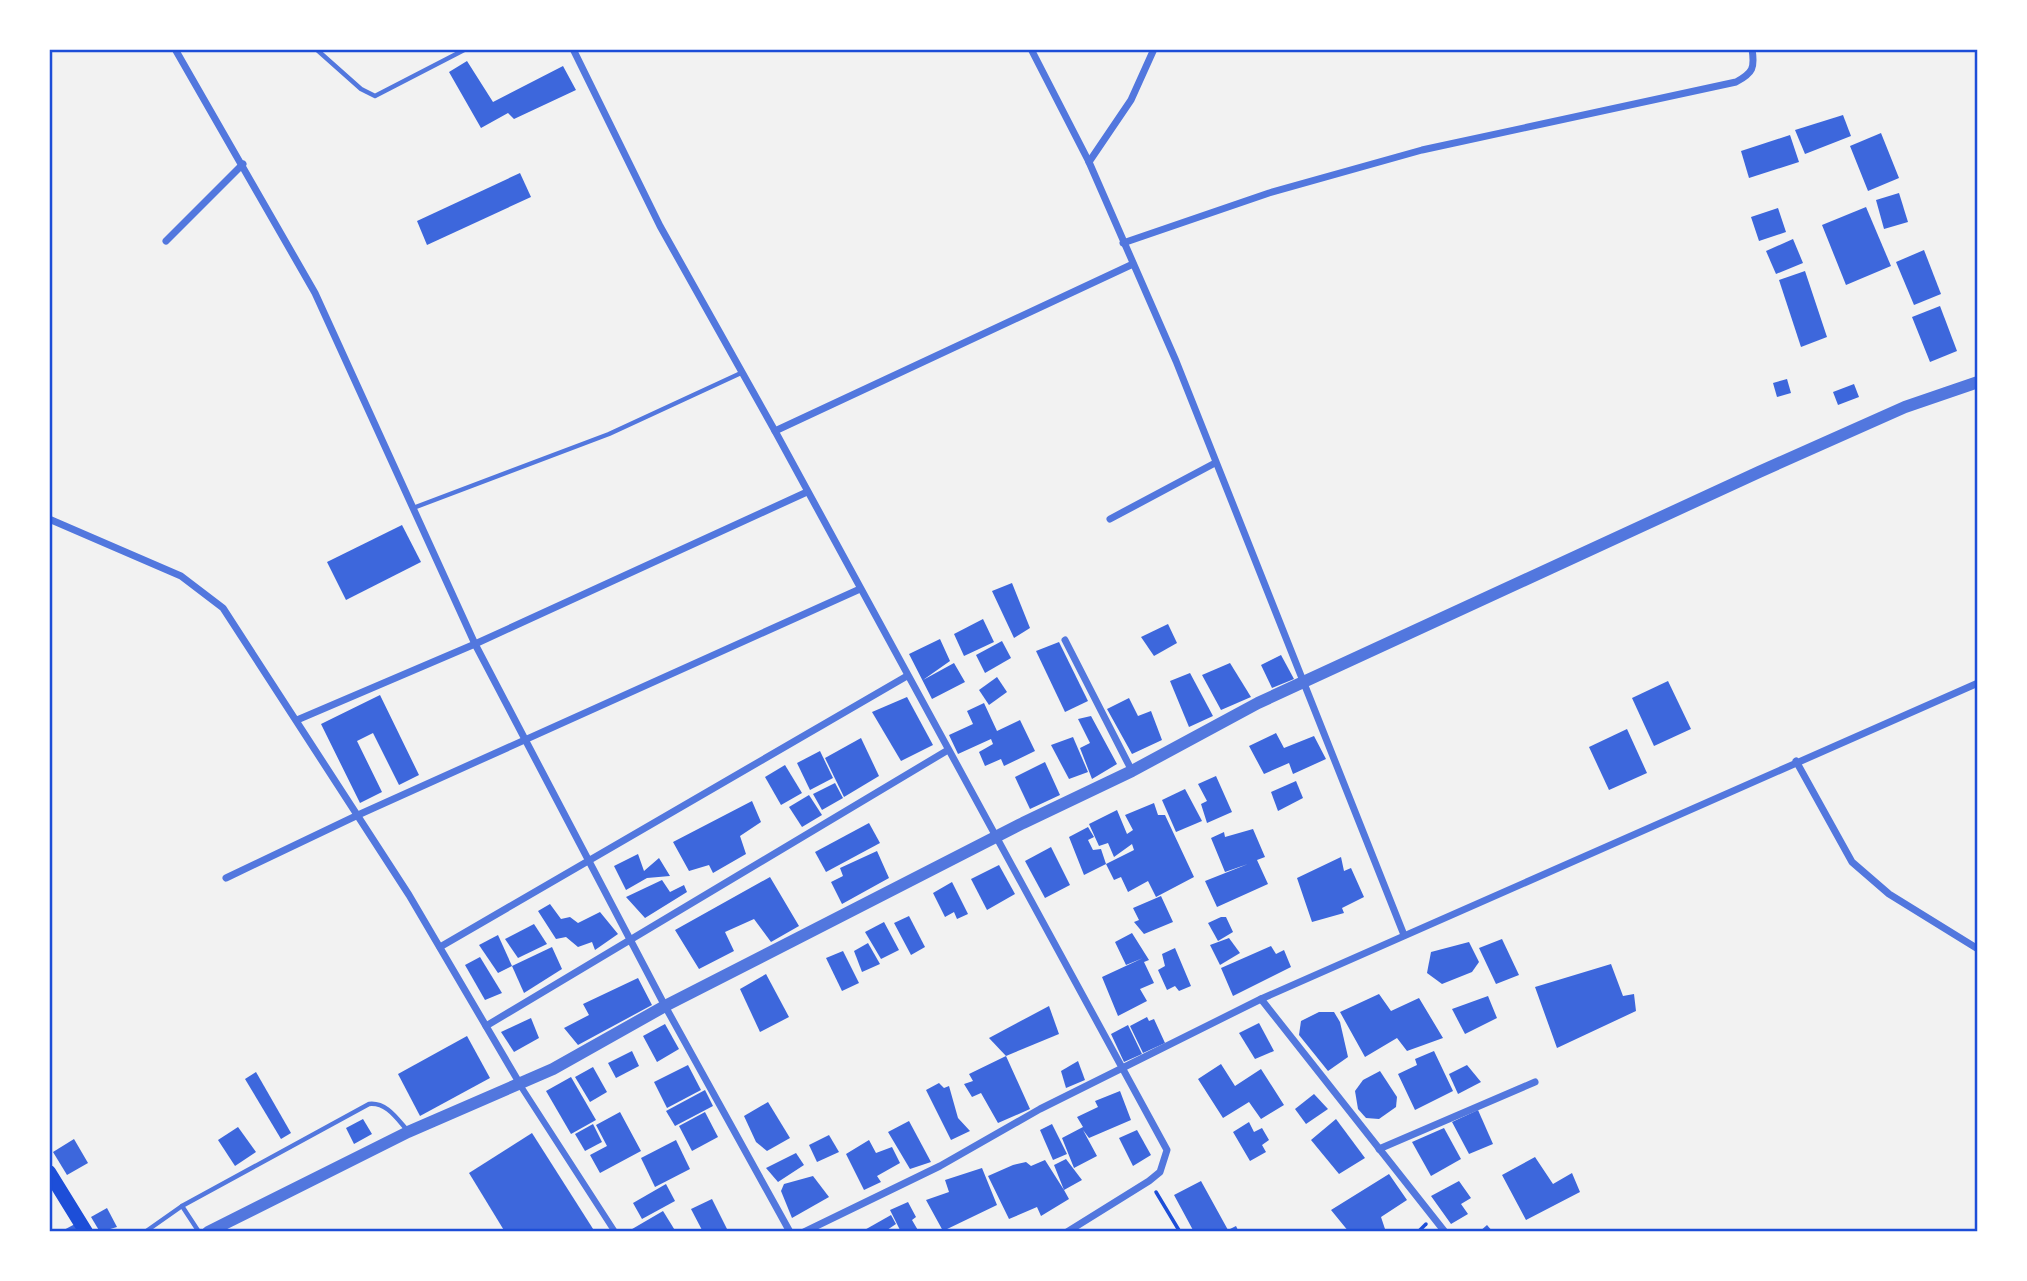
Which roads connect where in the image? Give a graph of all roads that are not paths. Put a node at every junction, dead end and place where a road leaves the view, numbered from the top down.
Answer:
1 (175, 49) edge
2 (317, 49) edge
3 (466, 49) edge
4 (573, 49) edge
5 (1031, 49) edge
6 (1154, 49) edge
7 (1752, 49) edge
8 (1089, 162) junction
9 (243, 164) junction
10 (166, 241) dead end
11 (1123, 243) junction
12 (1133, 264) junction
13 (741, 373) junction
14 (1978, 382) edge
15 (775, 431) junction
16 (1215, 463) junction
17 (807, 492) junction
18 (413, 508) junction
19 (49, 519) edge
20 (1110, 519) dead end
21 (860, 589) junction
22 (1065, 640) dead end
23 (475, 644) junction
24 (908, 676) junction
25 (1305, 681) junction
26 (1978, 683) edge
27 (297, 720) junction
28 (526, 739) junction
29 (948, 750) junction
30 (1796, 761) junction
31 (1132, 771) junction
32 (358, 815) junction
33 (996, 837) junction
34 (590, 860) junction
35 (226, 878) dead end
36 (1404, 935) junction
37 (631, 940) junction
38 (440, 947) junction
39 (1978, 949) edge
40 (1261, 999) junction
41 (665, 1006) junction
42 (486, 1026) junction
43 (1125, 1069) junction
44 (1535, 1082) dead end
45 (520, 1085) junction
46 (408, 1132) junction
47 (1379, 1149) junction
48 (49, 1172) edge
49 (182, 1206) junction
50 (86, 1232) edge
51 (145, 1232) edge
52 (199, 1232) edge
53 (208, 1232) edge
54 (615, 1232) edge
55 (790, 1232) edge
56 (804, 1232) edge
57 (1066, 1232) edge
58 (1445, 1232) edge

1 - 9 street
2 - 3 lane
4 - 13 street
5 - 8 street
6 - 8 street
7 - 11 street
8 - 11 street
9 - 10 street
9 - 18 street
11 - 12 street
12 - 15 street
12 - 16 street
13 - 15 street
13 - 18 lane
14 - 25 street
15 - 17 street
16 - 20 street
16 - 25 street
17 - 21 street
17 - 23 street
18 - 23 street
19 - 27 street
21 - 24 street
21 - 28 street
22 - 31 street
23 - 27 street
23 - 28 street
24 - 29 street
24 - 34 street
25 - 31 street
25 - 36 street
26 - 30 street
27 - 32 street
28 - 32 street
28 - 34 street
29 - 33 street
29 - 37 street
30 - 36 street
30 - 39 street
31 - 33 street
32 - 35 street
32 - 38 street
33 - 41 street
33 - 43 street
34 - 37 street
34 - 38 street
36 - 40 street
37 - 41 street
37 - 42 street
38 - 42 street
40 - 43 street
40 - 47 street
41 - 45 street
41 - 55 street
42 - 45 street
43 - 56 street
43 - 57 street
44 - 47 street
45 - 46 street
45 - 54 street
46 - 49 lane
46 - 53 street
47 - 58 street
48 - 50 main road
49 - 51 lane
49 - 52 lane

